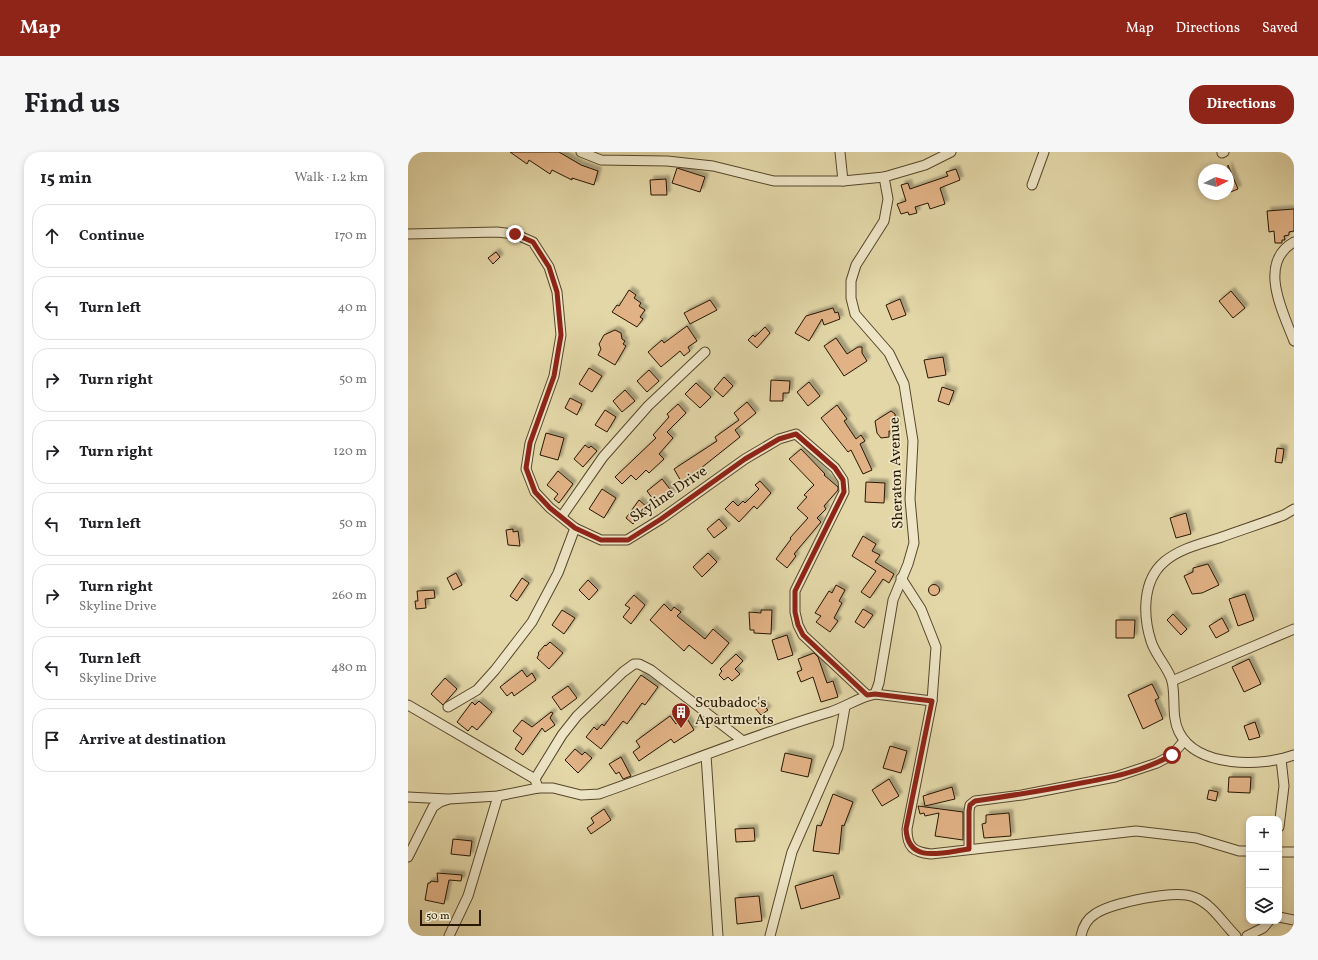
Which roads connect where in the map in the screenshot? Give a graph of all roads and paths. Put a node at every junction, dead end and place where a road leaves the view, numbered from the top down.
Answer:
1 (581, 152) edge
2 (840, 152) edge
3 (951, 152) edge
4 (1044, 152) edge
5 (884, 177) junction
6 (843, 181) junction
7 (1032, 185) dead end
8 (408, 234) edge
9 (1294, 242) edge
10 (1294, 341) edge
11 (705, 352) dead end
12 (1294, 510) edge
13 (562, 516) junction
14 (575, 528) junction
15 (901, 578) junction
16 (1294, 629) edge
17 (1172, 681) junction
18 (871, 695) junction
19 (932, 701) junction
20 (408, 705) edge
21 (448, 707) dead end
22 (845, 707) junction
23 (743, 741) junction
24 (1184, 741) junction
25 (706, 755) junction
26 (1294, 755) edge
27 (1281, 759) junction
28 (536, 784) junction
29 (498, 796) junction
30 (408, 797) edge
31 (449, 799) junction
32 (1280, 816) edge
33 (969, 849) junction
34 (1246, 851) edge
35 (1282, 852) edge
36 (1294, 852) edge
37 (408, 857) edge
38 (1282, 918) edge
39 (1294, 920) edge
40 (1266, 924) edge
41 (449, 936) edge
42 (718, 936) edge
43 (770, 936) edge
44 (1081, 936) edge
45 (1236, 936) edge
46 (1246, 936) edge

1 - 6 street
2 - 6 street
3 - 5 street
4 - 7 street
5 - 6 street
5 - 15 street, Sheraton Avenue
8 - 13 street, Skyline Drive
9 - 10 street
11 - 13 street
12 - 17 street
13 - 14 street, Skyline Drive
14 - 18 street, Skyline Drive
14 - 21 street
15 - 18 street, Sheraton Avenue
15 - 19 street
16 - 17 street
17 - 24 street
18 - 19 street
18 - 22 street
19 - 33 street
20 - 28 street
22 - 23 street
22 - 43 street
23 - 25 street
23 - 28 street
24 - 27 street
24 - 33 street
25 - 28 street
25 - 42 street
26 - 27 street
27 - 32 street
28 - 29 street
29 - 31 street
29 - 41 street
30 - 31 street
31 - 37 street
33 - 34 street
35 - 36 street
38 - 39 street
40 - 46 street
44 - 45 street

